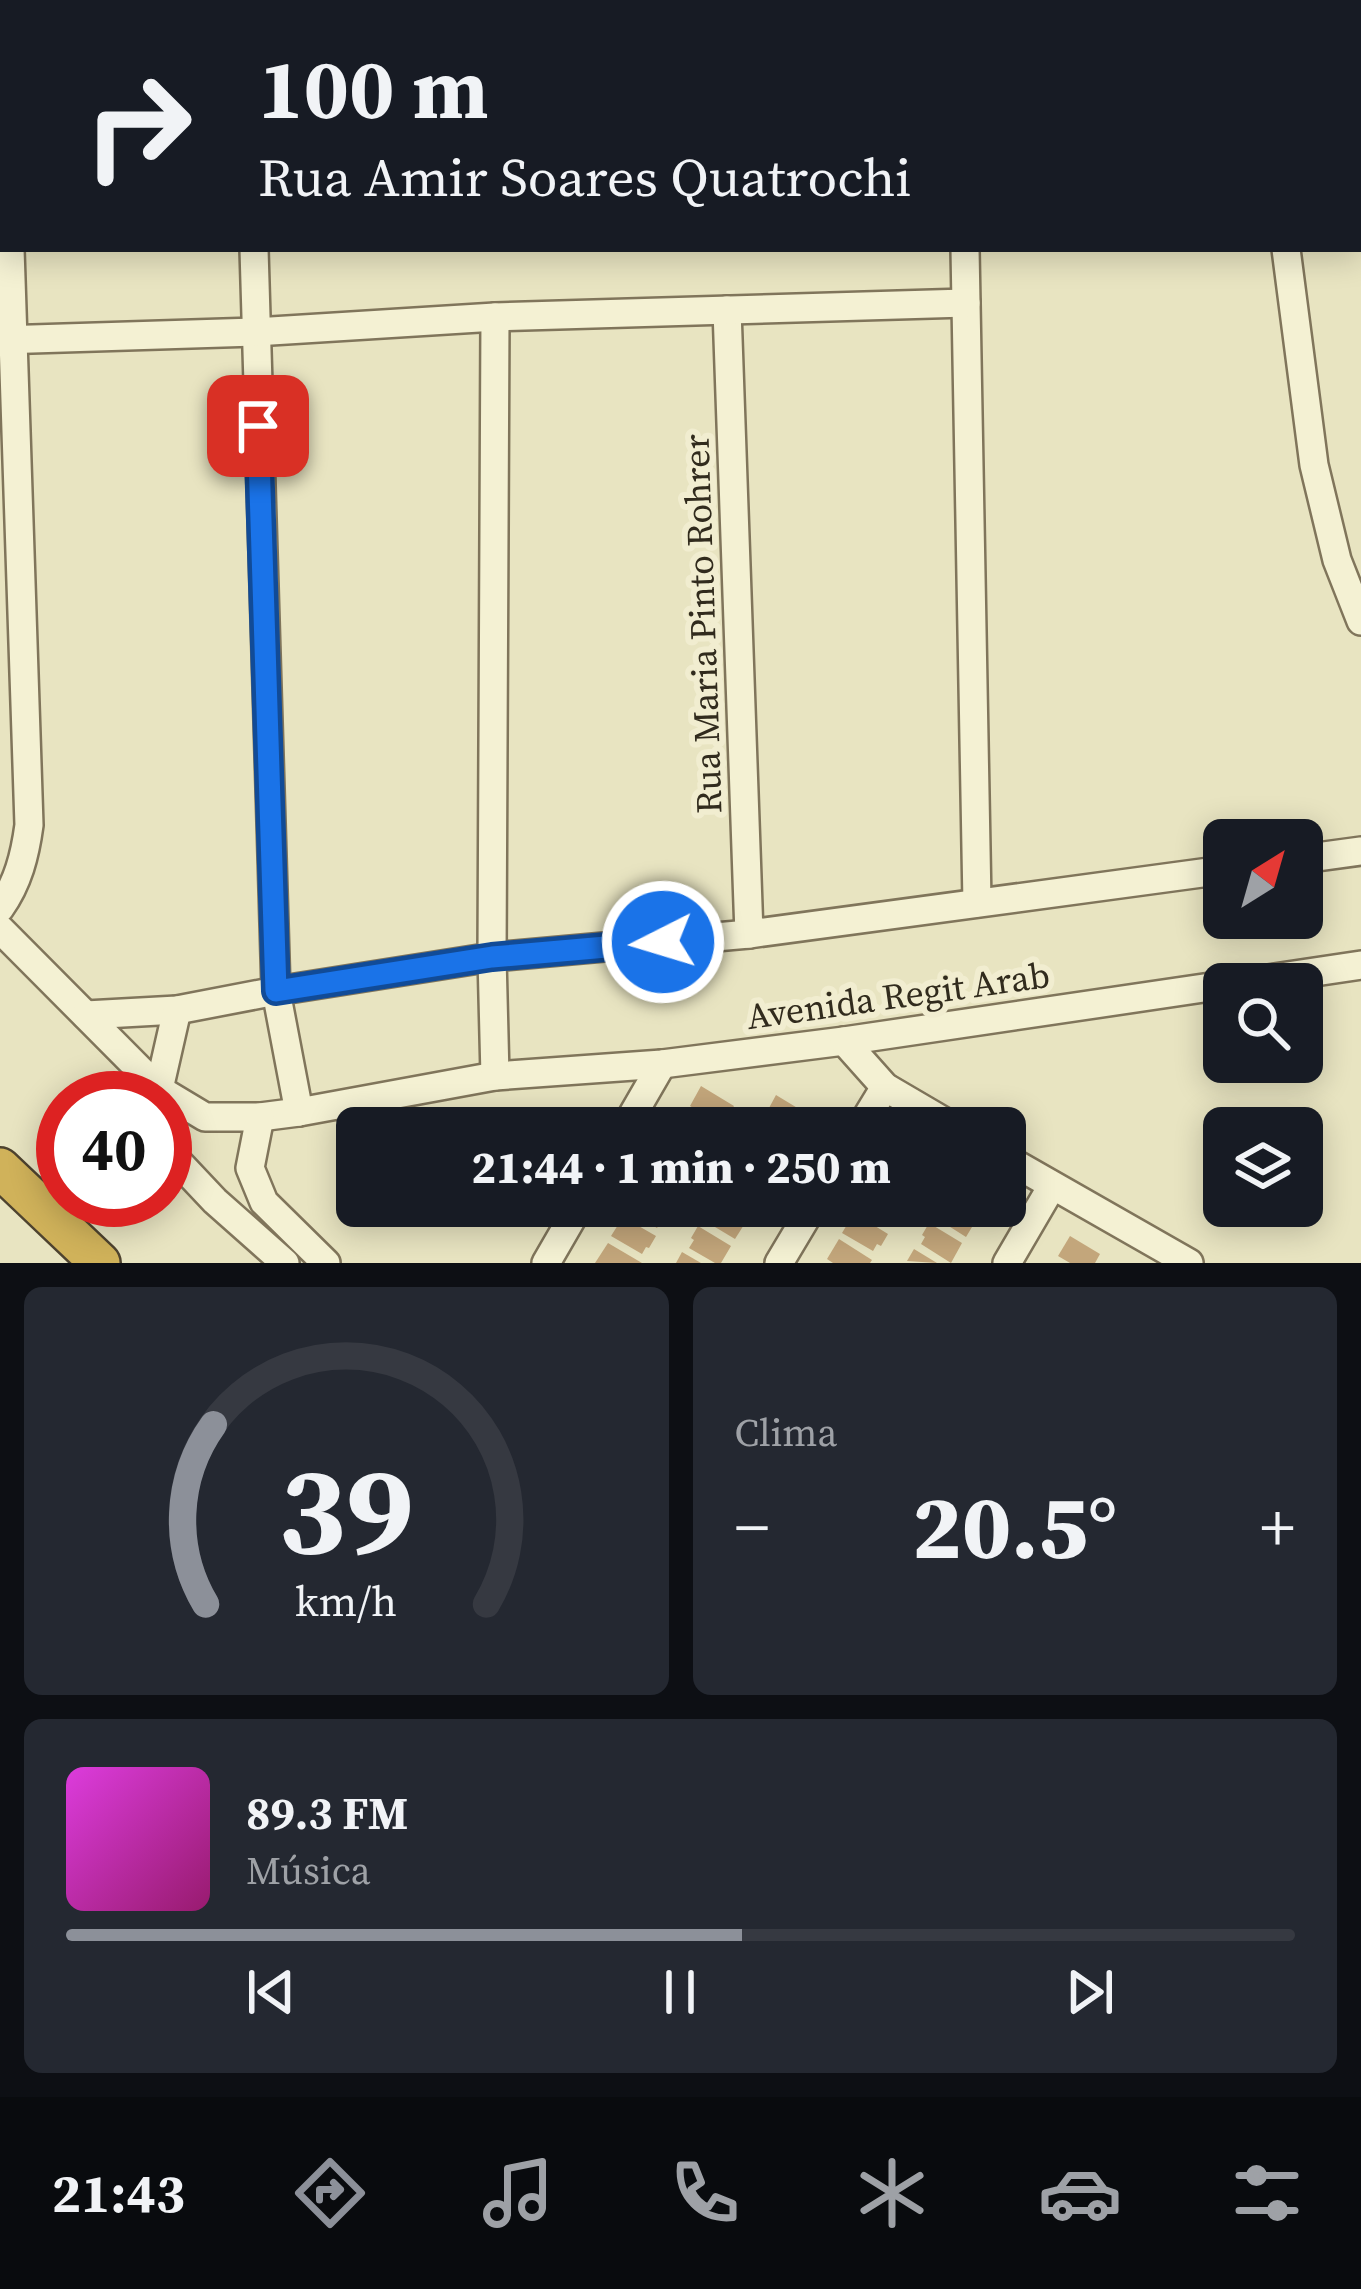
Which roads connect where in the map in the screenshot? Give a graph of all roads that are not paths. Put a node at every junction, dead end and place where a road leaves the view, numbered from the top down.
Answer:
1 (10, 252) edge
2 (254, 252) edge
3 (965, 252) edge
4 (1286, 252) edge
5 (966, 303) junction
6 (727, 310) junction
7 (495, 317) junction
8 (255, 332) junction
9 (7, 340) edge
10 (1361, 621) edge
11 (1361, 851) edge
12 (1323, 857) edge
13 (1203, 873) edge
14 (977, 904) junction
15 (0, 908) edge
16 (0, 929) edge
17 (749, 934) junction
18 (492, 957) junction
19 (1361, 965) edge
20 (1323, 971) edge
21 (1203, 989) edge
22 (276, 991) junction
23 (177, 1010) junction
24 (86, 1015) junction
25 (844, 1041) junction
26 (662, 1064) junction
27 (138, 1071) edge
28 (164, 1071) edge
29 (495, 1076) junction
30 (885, 1087) junction
31 (637, 1107) edge
32 (873, 1107) edge
33 (919, 1107) edge
34 (192, 1110) edge
35 (299, 1112) junction
36 (260, 1117) junction
37 (0, 1168) edge
38 (1026, 1171) edge
39 (192, 1177) edge
40 (1052, 1186) junction
41 (567, 1227) edge
42 (800, 1227) edge
43 (100, 1263) edge
44 (285, 1263) edge
45 (326, 1263) edge
46 (546, 1263) edge
47 (779, 1263) edge
48 (1007, 1263) edge
49 (1189, 1263) edge

1 - 9 street
2 - 8 street
3 - 5 street
4 - 10 street
5 - 6 street
5 - 14 street
6 - 7 street
6 - 17 street, Rua Maria Pinto Rohrer
7 - 8 street
7 - 18 street
8 - 9 street
8 - 22 street
9 - 15 street
11 - 12 street
13 - 14 street
14 - 17 street
16 - 24 street, Avenida Regit Arab
17 - 18 street
18 - 22 street
18 - 29 street
19 - 20 street
21 - 25 street, Avenida Regit Arab
22 - 23 street
22 - 35 street
23 - 24 street
23 - 28 street
24 - 27 street, Avenida Regit Arab
25 - 26 street, Avenida Regit Arab
25 - 30 street
26 - 29 street, Avenida Regit Arab
26 - 31 street
29 - 35 street, Avenida Regit Arab
30 - 32 street
30 - 33 street
34 - 36 street, Avenida Regit Arab
35 - 36 street, Avenida Regit Arab
36 - 45 street
37 - 43 highway
38 - 40 street
39 - 44 street
40 - 48 street
40 - 49 street
41 - 46 street
42 - 47 street

